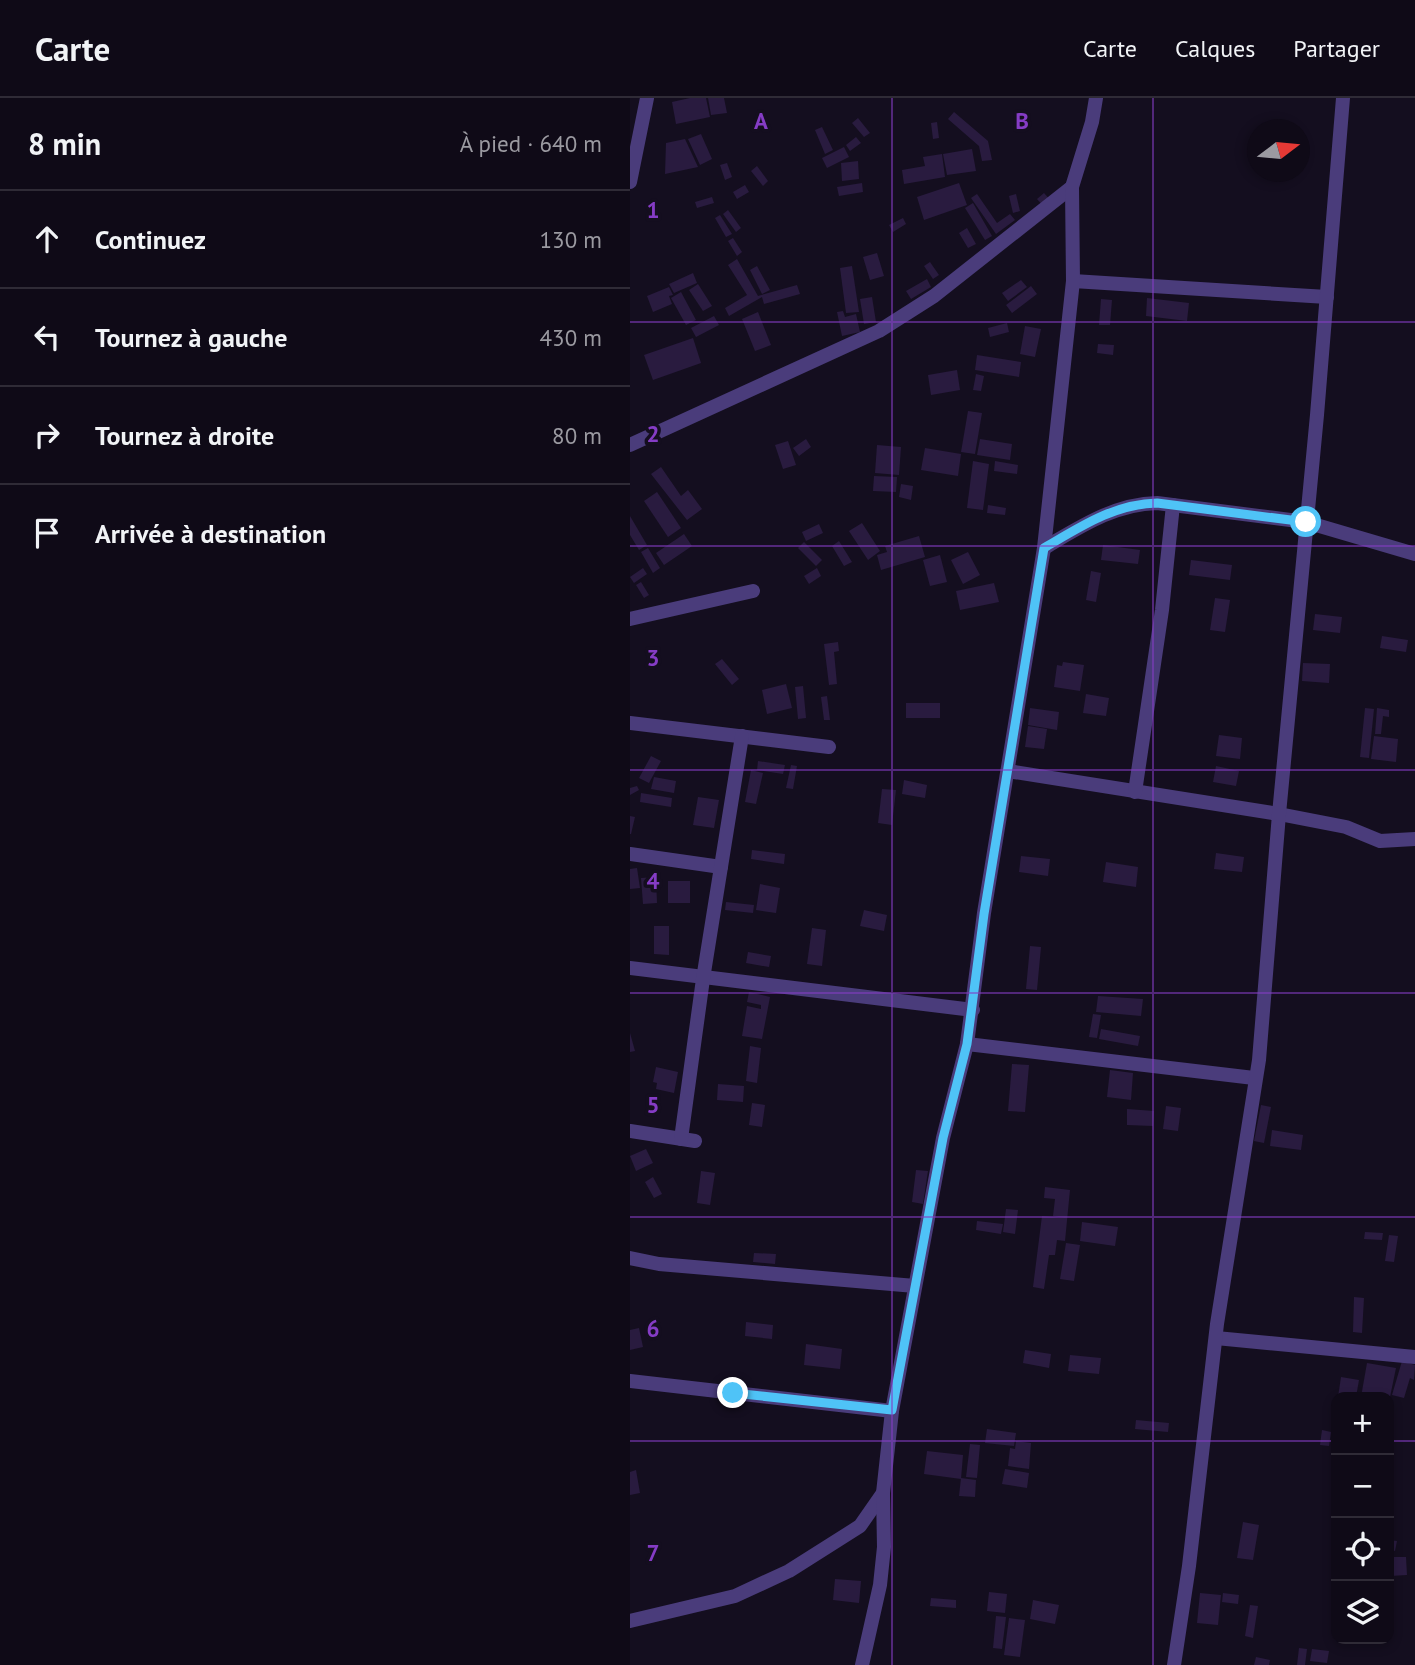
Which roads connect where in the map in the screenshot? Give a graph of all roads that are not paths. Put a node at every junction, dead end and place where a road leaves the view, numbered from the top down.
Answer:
1 (648, 98) edge
2 (1096, 98) edge
3 (1343, 98) edge
4 (630, 182) edge
5 (1072, 187) junction
6 (1073, 281) junction
7 (1327, 297) junction
8 (630, 444) edge
9 (1173, 505) junction
10 (1306, 522) junction
11 (1044, 548) junction
12 (1415, 554) edge
13 (753, 591) dead end
14 (630, 619) edge
15 (630, 723) edge
16 (742, 736) junction
17 (829, 747) dead end
18 (1008, 771) junction
19 (1135, 792) junction
20 (1279, 814) junction
21 (1415, 839) edge
22 (630, 855) edge
23 (721, 867) junction
24 (630, 968) edge
25 (703, 979) junction
26 (973, 1010) junction
27 (967, 1044) junction
28 (1254, 1078) junction
29 (630, 1131) edge
30 (630, 1258) edge
31 (915, 1286) junction
32 (1216, 1338) junction
33 (1415, 1357) edge
34 (630, 1381) edge
35 (892, 1410) junction
36 (883, 1493) junction
37 (630, 1620) edge
38 (862, 1665) edge
39 (1174, 1665) edge

1 - 4 street
2 - 5 street
3 - 7 street
5 - 6 street
5 - 8 street
6 - 7 street
6 - 11 street
7 - 10 street
9 - 10 street
9 - 11 street
9 - 19 street
10 - 12 street
10 - 20 street
11 - 18 street
13 - 14 street
15 - 16 street
16 - 17 street
16 - 23 street
18 - 19 street
18 - 26 street
19 - 20 street
20 - 21 street
20 - 28 street
22 - 23 street
23 - 25 street
24 - 25 street
25 - 26 street
25 - 29 street
26 - 27 street
27 - 28 street
27 - 31 street
28 - 32 street
30 - 31 street
31 - 35 street
32 - 33 street
32 - 39 street
34 - 35 street
35 - 36 street
36 - 37 street
36 - 38 street

